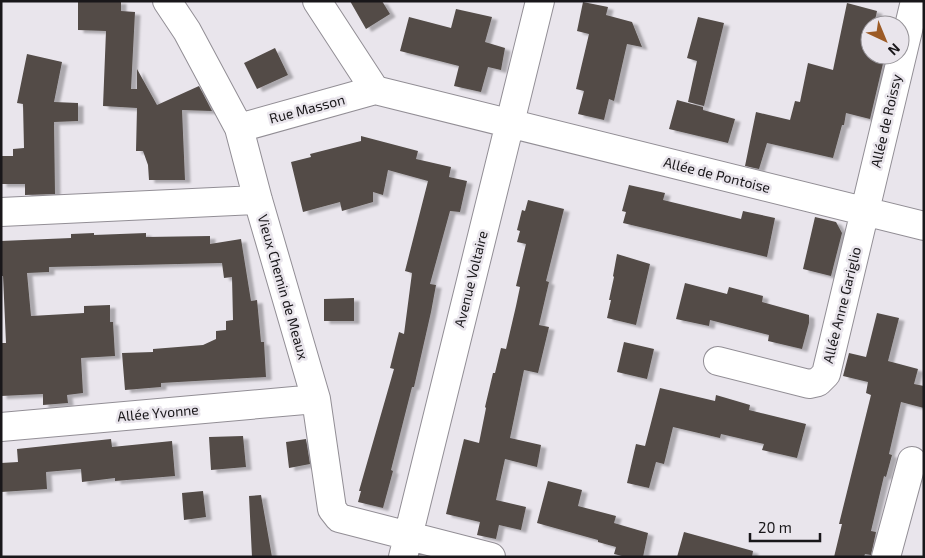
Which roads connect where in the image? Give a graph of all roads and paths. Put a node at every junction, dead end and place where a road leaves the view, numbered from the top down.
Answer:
1 (167, 1) edge
2 (318, 1) edge
3 (540, 1) edge
4 (915, 1) edge
5 (375, 90) junction
6 (509, 124) junction
7 (239, 128) junction
8 (258, 200) junction
9 (1, 212) edge
10 (865, 212) junction
11 (924, 226) edge
12 (718, 361) dead end
13 (316, 399) junction
14 (1, 427) edge
15 (912, 461) dead end
16 (405, 546) edge
17 (491, 557) edge
18 (886, 557) edge

1 - 7 street, Vieux Chemin de Meaux
2 - 5 street
3 - 6 street, Avenue Voltaire
4 - 10 street, Allée de Roissy
5 - 6 street, Rue Masson
5 - 7 street, Rue Masson
6 - 10 street, Allée de Pontoise
6 - 16 street, Avenue Voltaire
7 - 8 street, Vieux Chemin de Meaux
8 - 9 street
8 - 13 street, Vieux Chemin de Meaux
10 - 11 street, Allée de Pontoise
10 - 12 street, Allée Anne Gariglio
13 - 14 street, Allée Yvonne
13 - 16 street, Vieux Chemin de Meaux
15 - 18 street
16 - 17 street, Vieux Chemin de Meaux

